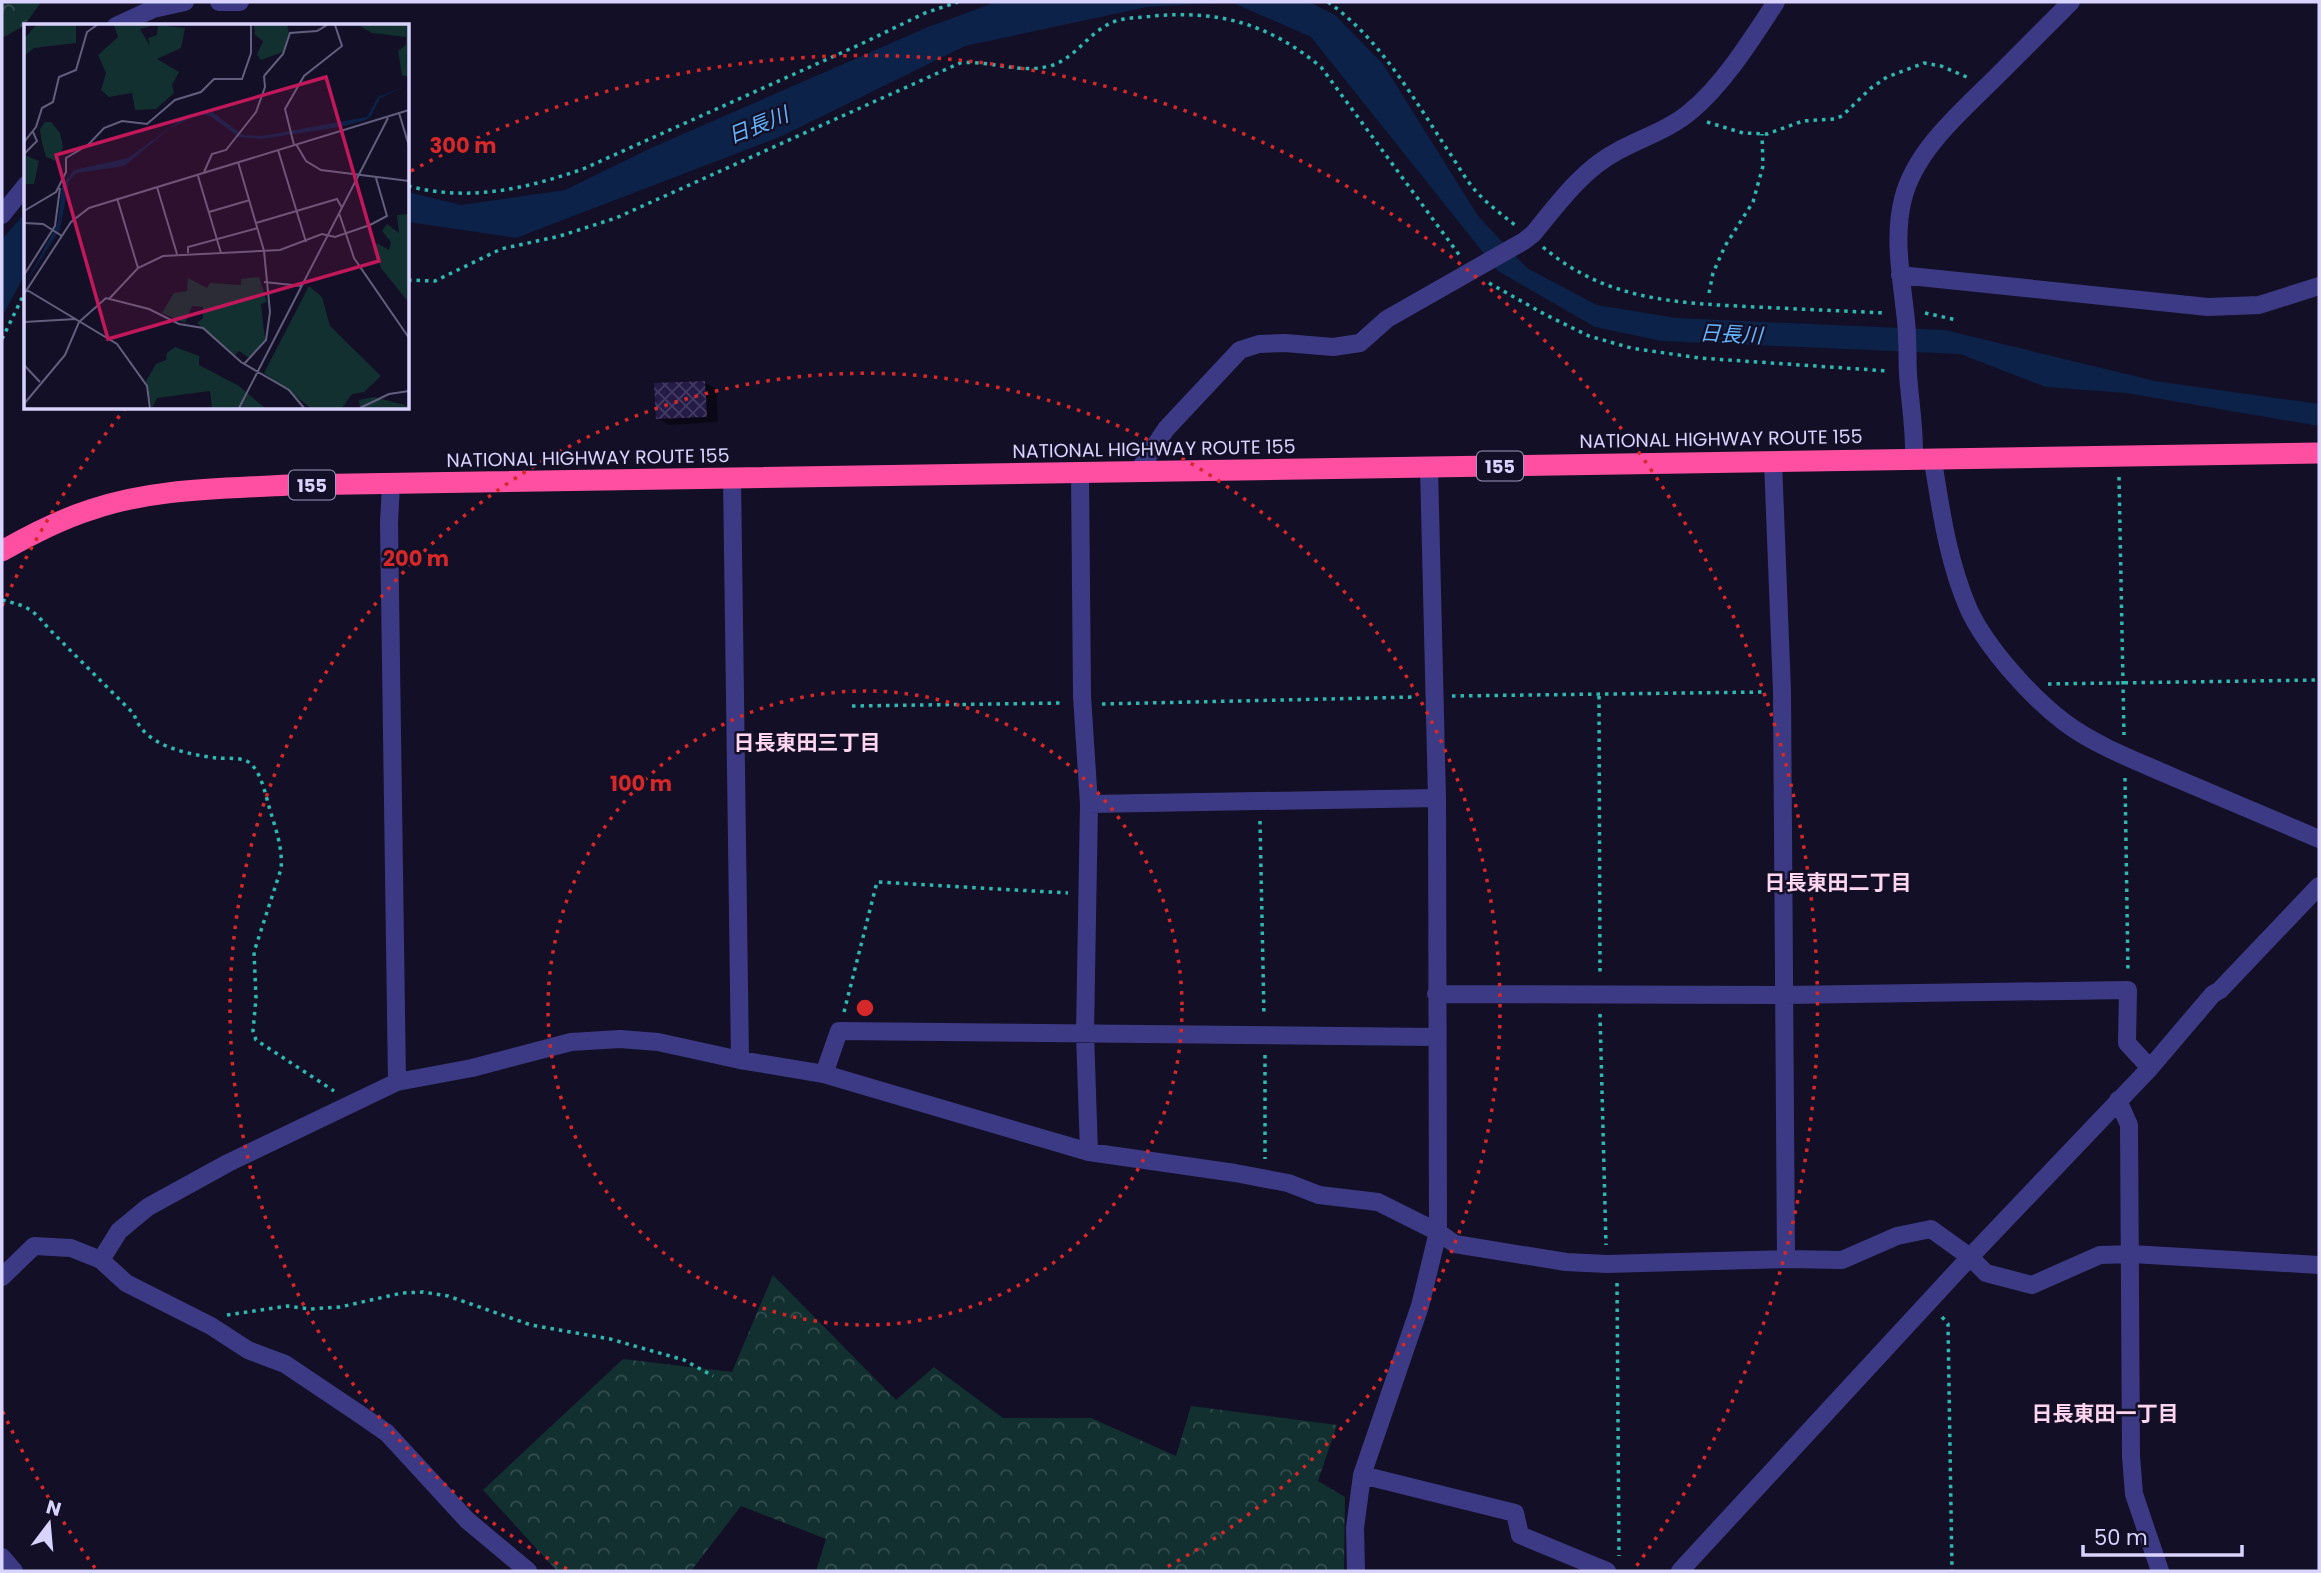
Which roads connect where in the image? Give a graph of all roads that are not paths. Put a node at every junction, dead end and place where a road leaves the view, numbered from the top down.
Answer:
1 (185, 2) edge
2 (219, 2) edge
3 (240, 2) edge
4 (1776, 2) edge
5 (2071, 2) edge
6 (120, 24) edge
7 (24, 188) edge
8 (2, 215) edge
9 (1900, 275) junction
10 (2319, 286) edge
11 (2319, 453) edge
12 (1924, 460) junction
13 (1773, 461) junction
14 (1429, 467) junction
15 (1137, 473) junction
16 (1080, 474) junction
17 (732, 478) junction
18 (391, 484) junction
19 (2, 551) edge
20 (1437, 798) junction
21 (1089, 804) junction
22 (2319, 839) edge
23 (2319, 886) edge
24 (1436, 993) junction
25 (1785, 995) junction
26 (1085, 1033) junction
27 (1436, 1037) junction
28 (740, 1060) junction
29 (2150, 1068) junction
30 (824, 1074) junction
31 (397, 1083) junction
32 (2118, 1100) junction
33 (1089, 1152) junction
34 (1438, 1232) junction
35 (2132, 1254) junction
36 (1969, 1257) junction
37 (1786, 1259) junction
38 (101, 1260) junction
39 (2319, 1265) edge
40 (2, 1277) edge
41 (1362, 1475) junction
42 (2, 1557) edge
43 (1613, 1565) edge
44 (14, 1571) edge
45 (528, 1571) edge
46 (1356, 1571) edge
47 (1680, 1571) edge
48 (2160, 1571) edge

1 - 6 street
2 - 3 street
4 - 15 street
5 - 9 street
7 - 8 street
9 - 10 street
9 - 12 street
11 - 12 highway, NATIONAL HIGHWAY ROUTE 155 / 155
12 - 13 highway, NATIONAL HIGHWAY ROUTE 155 / 155
12 - 22 street
13 - 14 highway, NATIONAL HIGHWAY ROUTE 155 / 155
13 - 25 street
14 - 15 highway, NATIONAL HIGHWAY ROUTE 155 / 155
14 - 20 street
15 - 16 highway, NATIONAL HIGHWAY ROUTE 155 / 155
16 - 17 highway, NATIONAL HIGHWAY ROUTE 155 / 155
16 - 21 street
17 - 18 highway, NATIONAL HIGHWAY ROUTE 155 / 155
17 - 28 street
18 - 19 highway, NATIONAL HIGHWAY ROUTE 155 / 155
18 - 31 street
20 - 21 street
20 - 24 street
21 - 26 street
23 - 29 street
24 - 25 street
24 - 27 street
25 - 29 street
25 - 37 street
26 - 27 street
26 - 30 street
26 - 33 street
27 - 34 street
28 - 30 street
28 - 31 street
29 - 32 street
30 - 33 street
31 - 38 street
32 - 35 street
32 - 36 street
33 - 34 street
34 - 37 street
34 - 41 street
35 - 36 street
35 - 39 street
35 - 48 street
36 - 37 street
36 - 47 street
38 - 40 street
38 - 45 street
41 - 43 street
41 - 46 street
42 - 44 street

